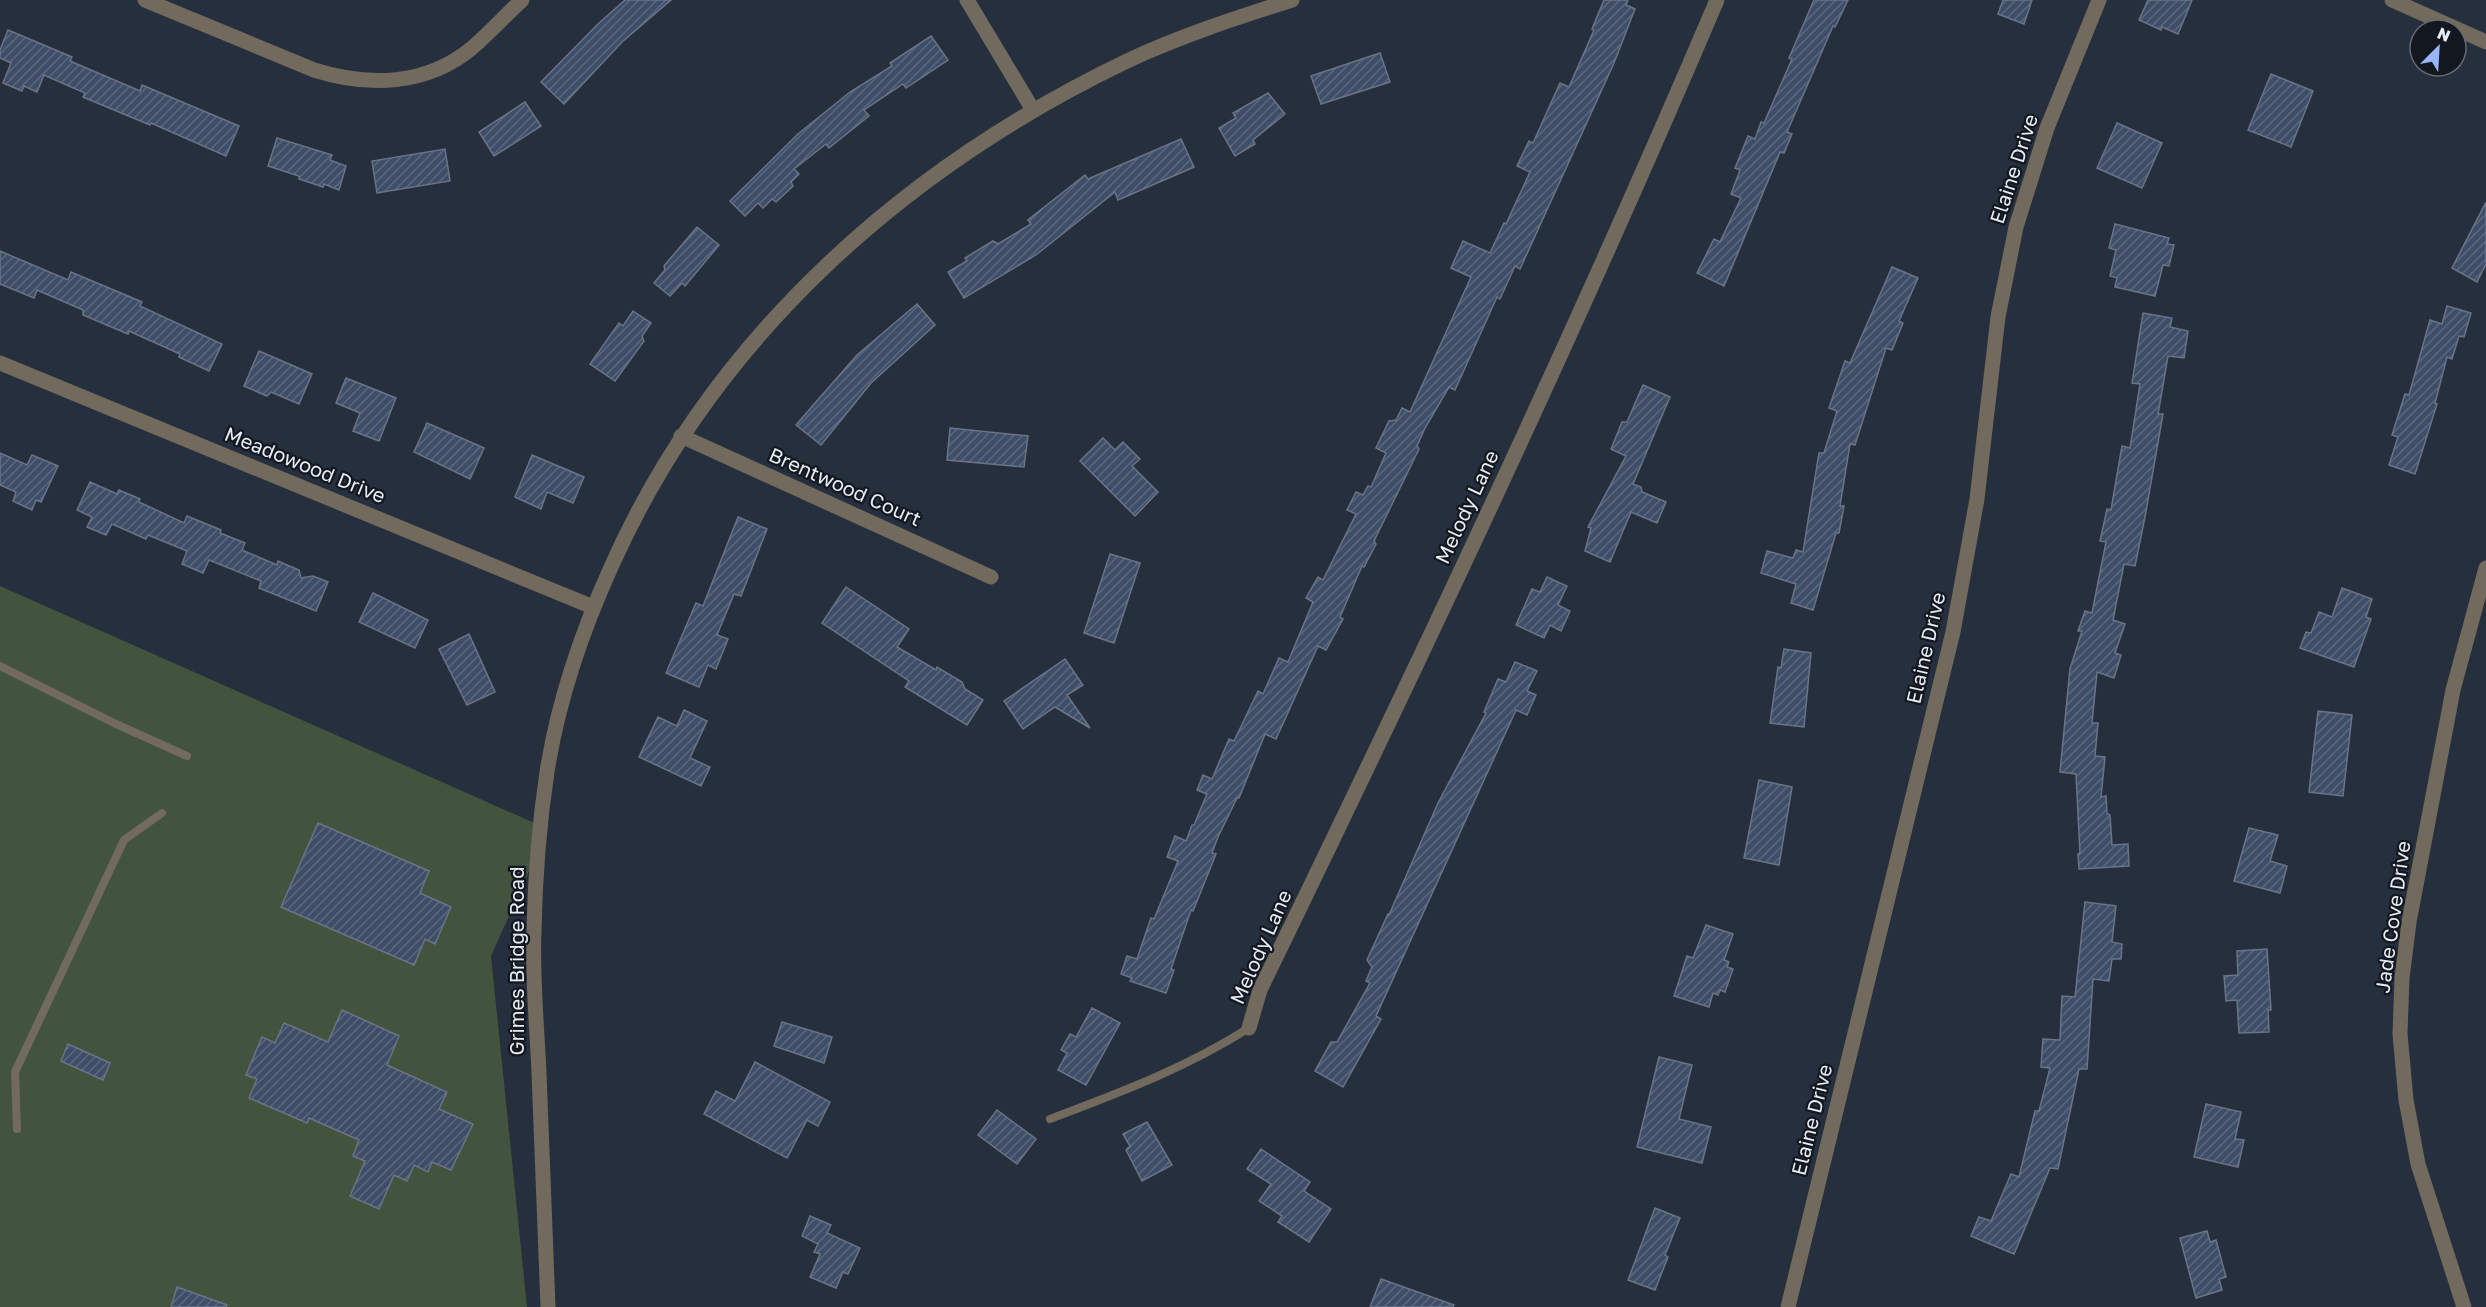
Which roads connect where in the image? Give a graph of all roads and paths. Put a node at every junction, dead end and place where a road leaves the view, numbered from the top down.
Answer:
1 (145, 0) edge
2 (522, 0) edge
3 (967, 0) edge
4 (1292, 0) edge
5 (1717, 0) edge
6 (2099, 0) edge
7 (2392, 0) edge
8 (2486, 42) edge
9 (1033, 110) junction
10 (0, 363) edge
11 (681, 436) junction
12 (2486, 568) edge
13 (991, 577) dead end
14 (593, 607) junction
15 (0, 666) edge
16 (187, 756) dead end
17 (162, 813) dead end
18 (1248, 1028) joint
19 (1050, 1119) dead end
20 (17, 1130) dead end
21 (548, 1307) edge
22 (1788, 1307) edge
23 (2464, 1307) edge

1 - 2 street
3 - 9 street
4 - 9 street, Grimes Bridge Road
5 - 18 street, Melody Lane
6 - 22 street, Elaine Drive
7 - 8 street
9 - 11 street, Grimes Bridge Road
10 - 14 street, Meadowood Drive
11 - 13 street, Brentwood Court
11 - 14 street, Grimes Bridge Road
12 - 23 street, Jade Cove Drive
14 - 21 street, Grimes Bridge Road
15 - 16 lane
17 - 20 lane
18 - 19 lane

